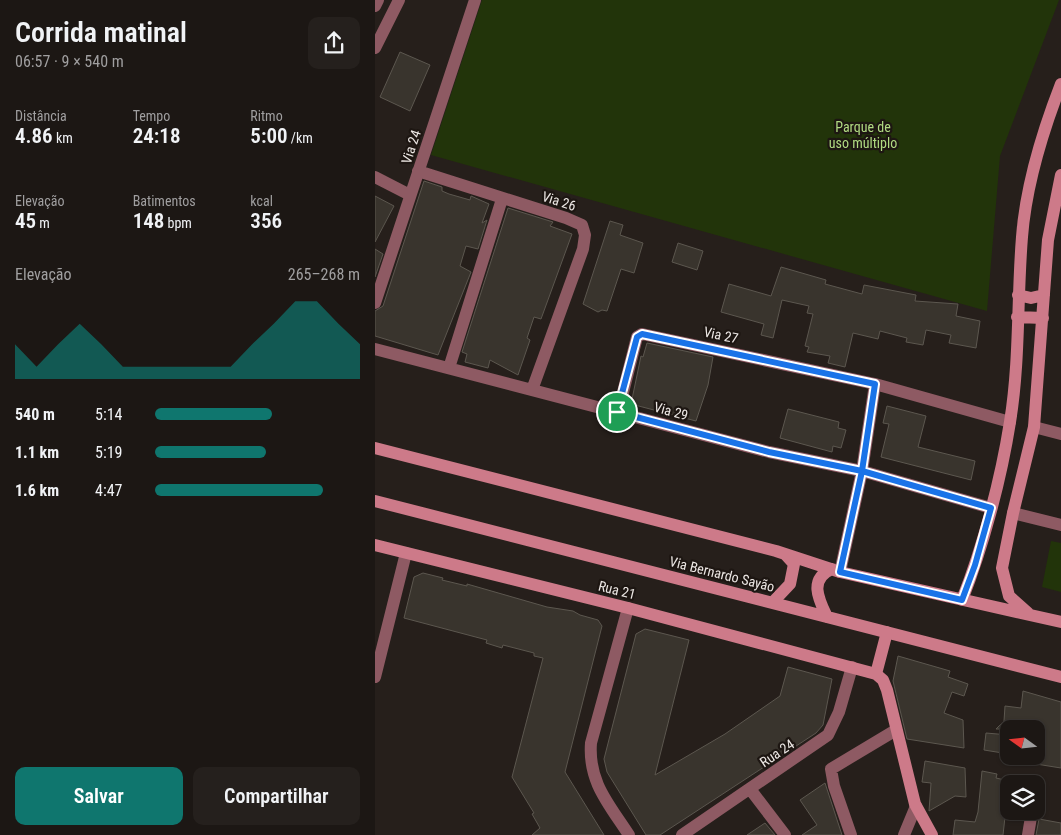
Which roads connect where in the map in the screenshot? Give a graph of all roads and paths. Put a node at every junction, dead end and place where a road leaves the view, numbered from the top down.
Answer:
1 (378, 0) edge
2 (399, 0) edge
3 (475, 0) edge
4 (375, 6) edge
5 (375, 48) edge
6 (1061, 84) edge
7 (418, 171) junction
8 (1061, 175) edge
9 (375, 177) edge
10 (1059, 193) edge
11 (410, 195) junction
12 (502, 199) junction
13 (378, 284) edge
14 (1018, 295) junction
15 (1044, 295) junction
16 (375, 303) edge
17 (1017, 317) junction
18 (1043, 318) junction
19 (375, 349) edge
20 (449, 368) junction
21 (875, 384) junction
22 (532, 390) junction
23 (617, 412) junction
24 (1010, 422) junction
25 (1034, 426) junction
26 (1061, 434) edge
27 (375, 448) edge
28 (862, 471) junction
29 (375, 501) edge
30 (991, 508) junction
31 (1013, 512) junction
32 (1061, 525) edge
33 (375, 545) edge
34 (776, 551) junction
35 (406, 553) junction
36 (836, 571) junction
37 (962, 600) junction
38 (773, 602) junction
39 (628, 608) junction
40 (1030, 614) junction
41 (827, 617) junction
42 (1061, 622) edge
43 (887, 632) junction
44 (852, 667) junction
45 (875, 674) junction
46 (375, 676) edge
47 (1061, 677) edge
48 (896, 730) junction
49 (750, 789) junction
50 (916, 806) junction
51 (1031, 820) edge
52 (629, 835) edge
53 (682, 835) edge
54 (785, 835) edge
55 (851, 835) edge
56 (904, 835) edge
57 (932, 835) edge
58 (1029, 835) edge

1 - 4 street
2 - 5 street
3 - 7 street, Via 24
6 - 14 street
7 - 11 street, Via 24
7 - 12 street, Via 26
8 - 10 street
9 - 11 street
10 - 15 street
11 - 13 street, Via 24
12 - 20 street
12 - 22 street, Via 26
13 - 16 street, Via 24
14 - 15 street
14 - 17 street
15 - 18 street
17 - 18 street
17 - 24 street
18 - 25 street
19 - 20 street, Via 29
20 - 22 street, Via 29
21 - 23 street, Via 27
21 - 24 street, Via 27
21 - 28 street
22 - 23 street, Via 29
23 - 28 street, Via 29
24 - 30 street
25 - 26 street
25 - 31 street
27 - 34 street
28 - 30 street
28 - 36 street
29 - 38 street, Via Bernardo Sayão
30 - 37 street
31 - 32 street
31 - 40 street
33 - 35 street, Rua 21
34 - 36 street
34 - 38 street
35 - 39 street, Rua 21
35 - 46 street
36 - 37 street
36 - 41 street
37 - 40 street
38 - 41 street, Via Bernardo Sayão
39 - 44 street, Rua 21
39 - 52 street
40 - 42 street
41 - 43 street, Via Bernardo Sayão
43 - 45 street
43 - 47 street, Via Bernardo Sayão
44 - 45 street, Rua 21
44 - 49 street, Rua 24
45 - 48 street
48 - 50 street
48 - 55 street
49 - 53 street, Rua 24
49 - 54 street
50 - 56 street
50 - 57 street
51 - 58 street

